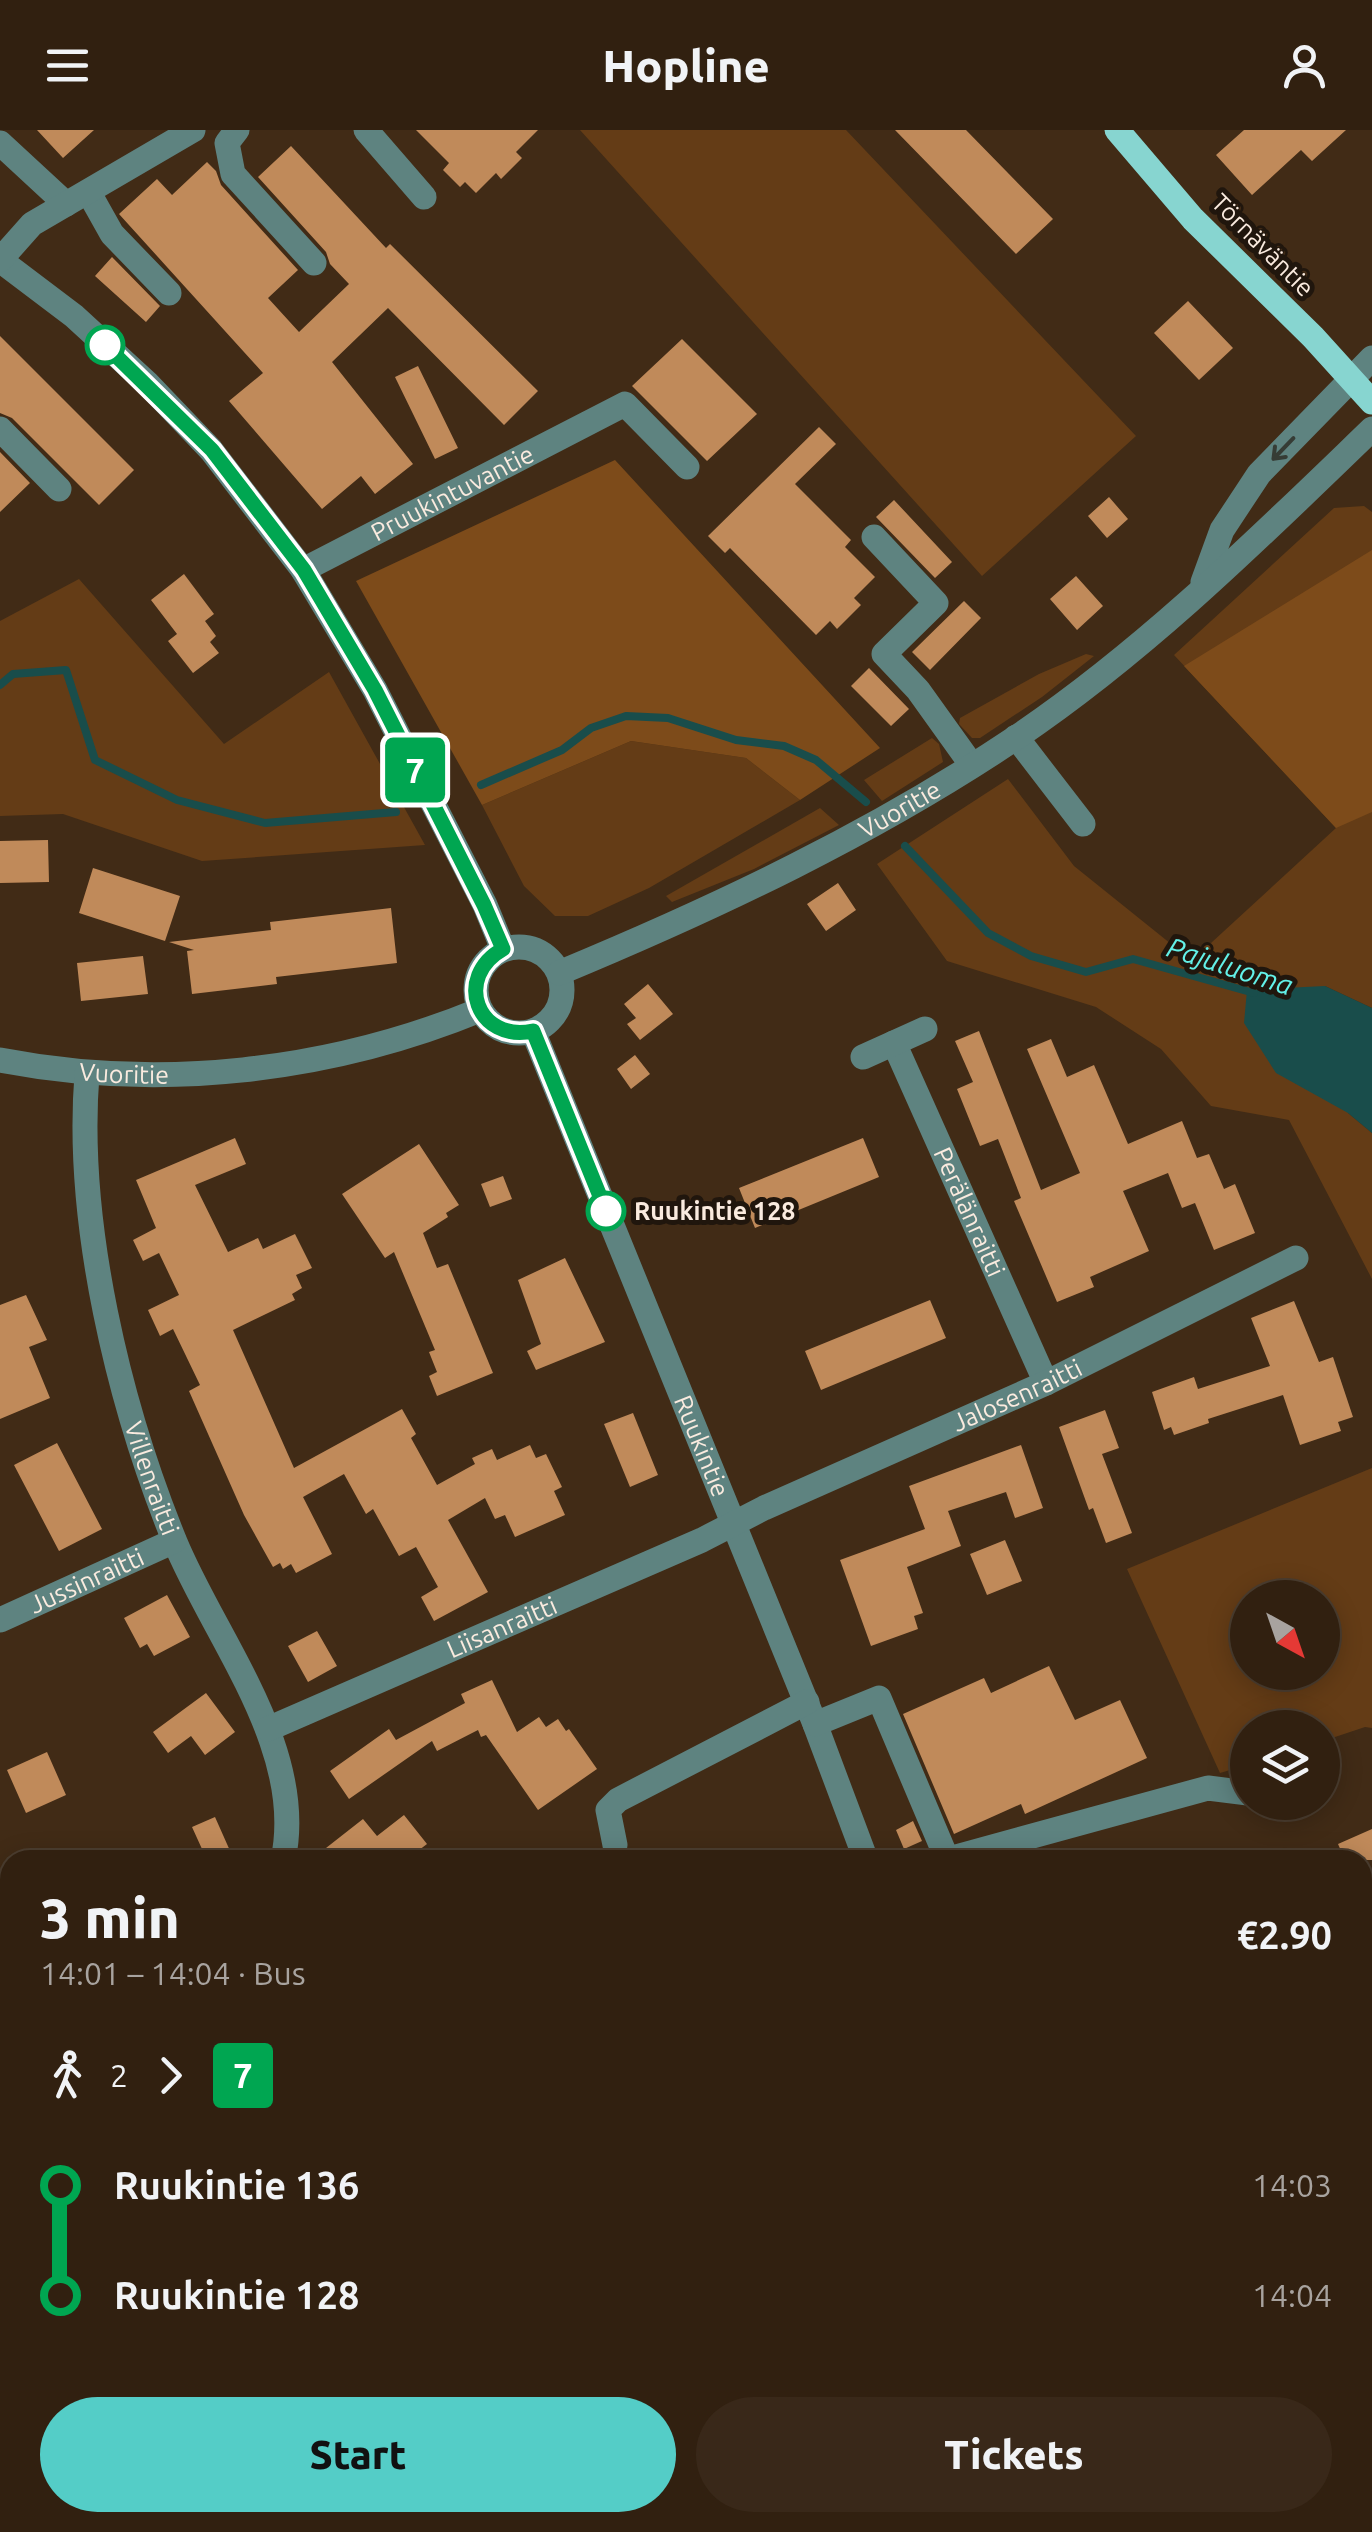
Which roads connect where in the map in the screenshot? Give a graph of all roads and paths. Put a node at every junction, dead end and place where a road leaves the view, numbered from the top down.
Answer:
1 (192, 130) edge
2 (237, 130) edge
3 (366, 130) edge
4 (1116, 130) edge
5 (0, 143) edge
6 (424, 197) dead end
7 (77, 198) junction
8 (0, 260) edge
9 (314, 264) dead end
10 (168, 293) dead end
11 (1372, 358) edge
12 (1351, 380) junction
13 (1371, 401) edge
14 (0, 429) edge
15 (1372, 429) edge
16 (687, 468) dead end
17 (60, 490) dead end
18 (874, 537) dead end
19 (304, 570) junction
20 (1201, 587) junction
21 (1016, 738) junction
22 (971, 764) junction
23 (1084, 824) dead end
24 (503, 949) junction
25 (559, 974) junction
26 (480, 1010) junction
27 (925, 1029) dead end
28 (533, 1031) junction
29 (894, 1043) junction
30 (862, 1057) dead end
31 (0, 1060) edge
32 (87, 1074) junction
33 (1296, 1258) dead end
34 (1046, 1383) junction
35 (732, 1524) junction
36 (174, 1541) junction
37 (0, 1620) edge
38 (811, 1713) junction
39 (268, 1729) junction
40 (1230, 1791) edge
41 (615, 1845) dead end
42 (285, 1850) edge
43 (862, 1850) edge
44 (942, 1850) edge
45 (982, 1850) edge

1 - 7 street
2 - 9 street
3 - 6 street
4 - 12 main road, Törnäväntie
5 - 7 street
7 - 8 street
7 - 10 street
8 - 19 street
11 - 12 street, Vuoritie
12 - 13 main road, Törnäväntie
12 -> 20 street, Vuoritie
14 - 17 street
15 - 20 street, Vuoritie
16 - 19 street, Pruukintuvantie
18 - 22 street
19 - 24 street
20 - 21 street, Vuoritie
21 - 22 street, Vuoritie
21 - 23 street
22 - 25 street, Vuoritie
24 - 25 street
24 - 26 street
25 - 28 street
26 - 28 street
26 - 32 street, Vuoritie
27 - 29 street
28 - 35 street, Ruukintie
29 - 30 street
29 - 34 street, Perälänraitti
31 - 32 street, Vuoritie
32 - 36 street, Villenraitti
33 - 34 street, Jalosenraitti
34 - 35 street, Jalosenraitti
35 - 38 street, Ruukintie
35 - 39 street, Liisanraitti
36 - 37 street, Jussinraitti
36 - 39 street, Villenraitti
38 - 41 street
38 - 43 street, Ruukintie
38 - 44 street
39 - 42 street, Villenraitti
40 - 45 street

